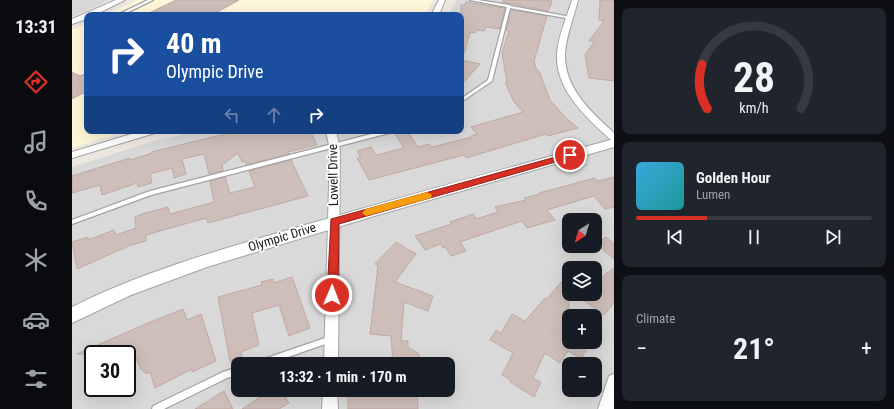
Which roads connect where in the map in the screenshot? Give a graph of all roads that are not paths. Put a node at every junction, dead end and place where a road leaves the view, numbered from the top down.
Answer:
1 (122, 0) edge
2 (150, 0) edge
3 (442, 0) edge
4 (472, 0) edge
5 (575, 0) edge
6 (509, 6) junction
7 (96, 12) edge
8 (125, 12) edge
9 (436, 12) edge
10 (84, 17) edge
11 (571, 18) junction
12 (72, 22) edge
13 (464, 99) edge
14 (142, 134) edge
15 (332, 134) edge
16 (377, 134) edge
17 (614, 138) edge
18 (614, 143) edge
19 (334, 145) junction
20 (72, 155) edge
21 (72, 222) edge
22 (334, 222) junction
23 (72, 315) edge
24 (331, 339) junction
25 (278, 357) edge
26 (331, 357) edge
27 (231, 373) edge
28 (614, 381) edge
29 (330, 397) edge
30 (156, 409) edge
31 (330, 409) edge
32 (606, 409) edge

1 - 7 street
2 - 8 lane
3 - 9 street
4 - 6 lane
5 - 11 street
6 - 11 lane
6 - 13 lane
10 - 12 street
11 - 17 street
14 - 20 street
15 - 19 street, Lowell Drive
16 - 19 lane
18 - 22 street, Olympic Drive
19 - 21 lane
19 - 22 street, Lowell Drive
22 - 23 street, Olympic Drive
22 - 24 street, Lowell Drive
24 - 25 lane
24 - 26 street, Lowell Drive
27 - 30 lane
28 - 32 street
29 - 31 street

